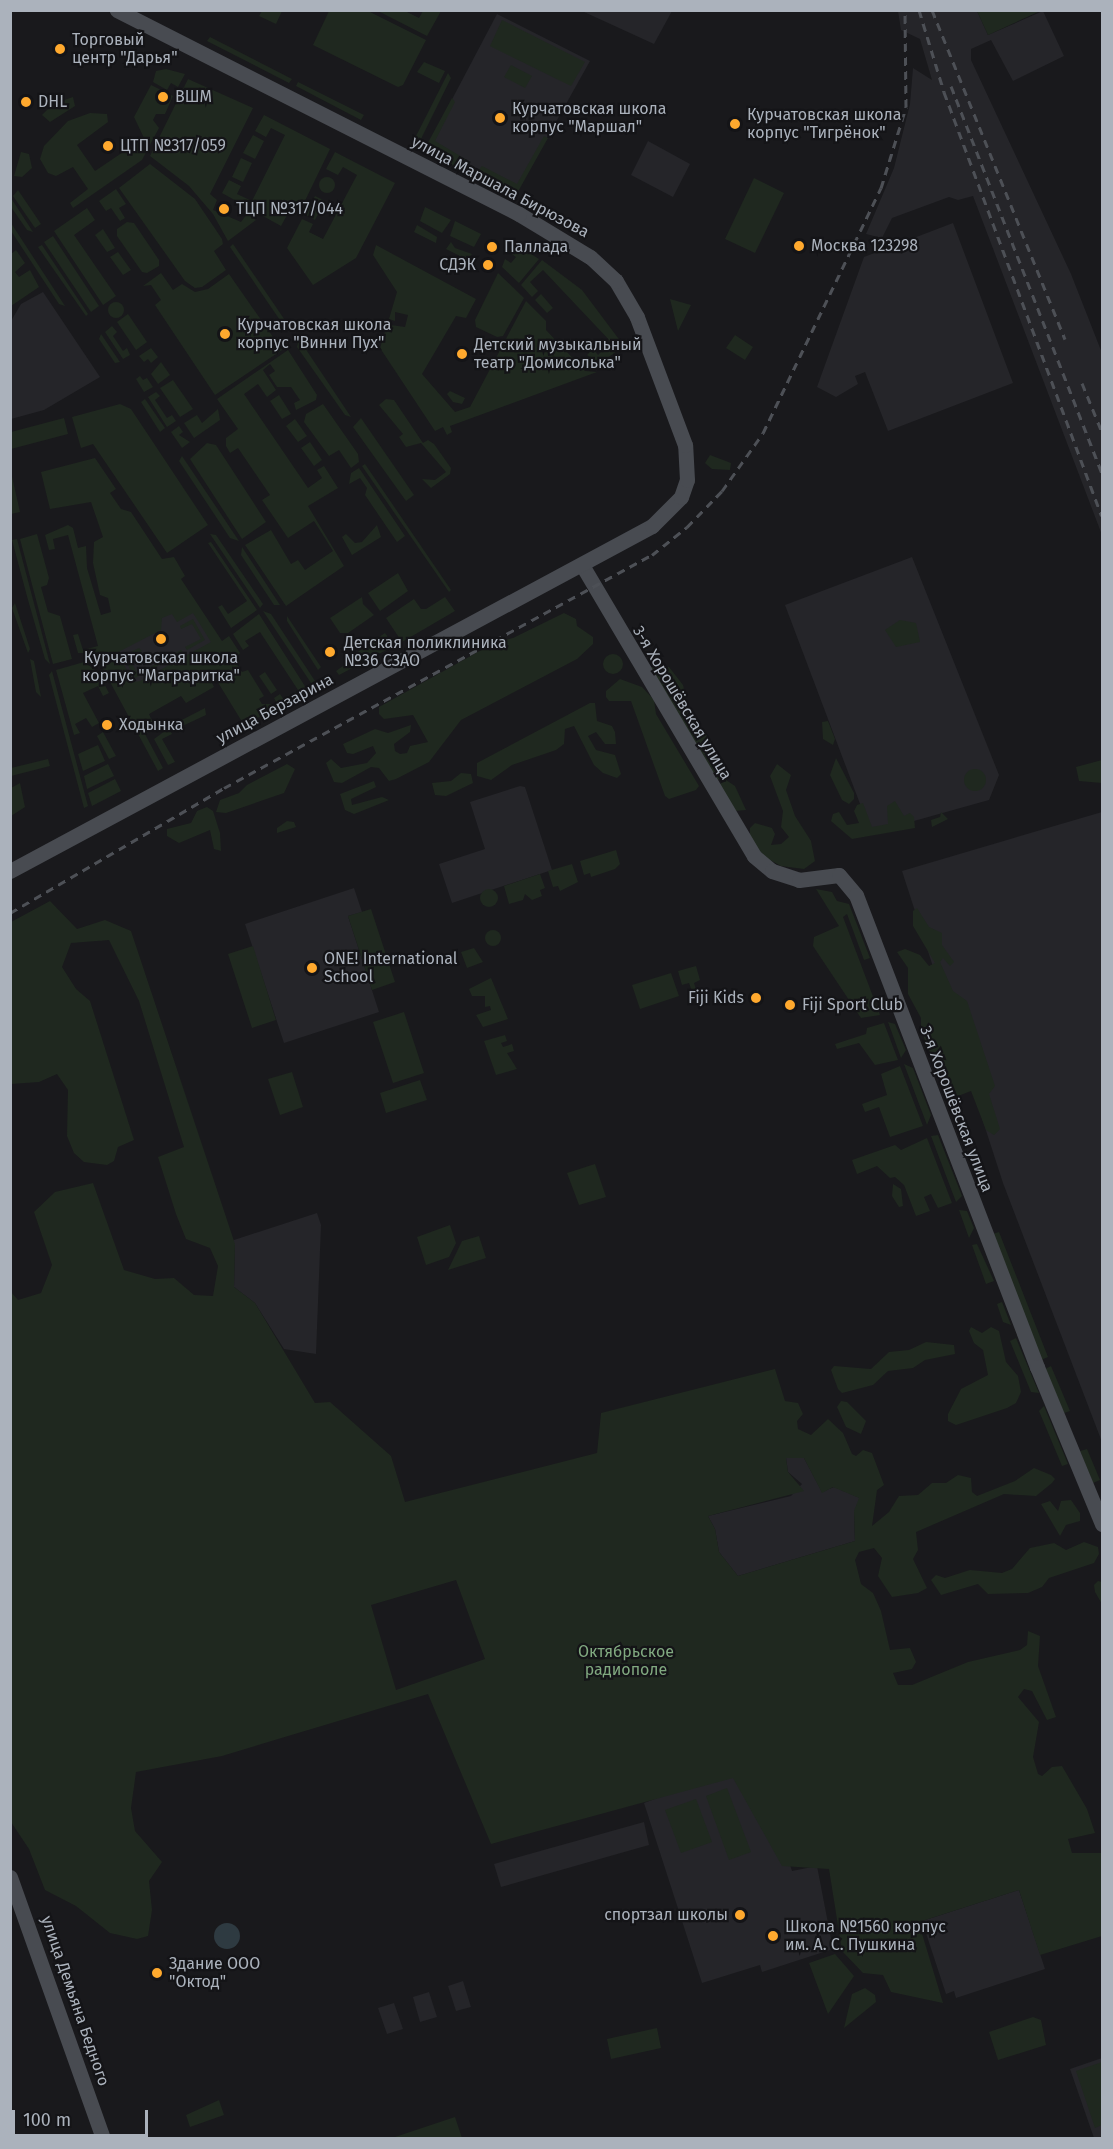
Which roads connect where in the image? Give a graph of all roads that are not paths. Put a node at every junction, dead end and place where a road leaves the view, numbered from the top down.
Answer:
1 (117, 10) edge
2 (652, 526) joint
3 (582, 566) junction
4 (10, 871) edge
5 (1102, 1524) edge
6 (10, 1877) edge
7 (103, 2139) edge

1 - 2 street, улица Маршала Бирюзова
2 - 3 street, улица Берзарина
3 - 4 street, улица Берзарина
3 - 5 street, 3-я Хорошёвская улица
6 - 7 street, улица Демьяна Бедного

